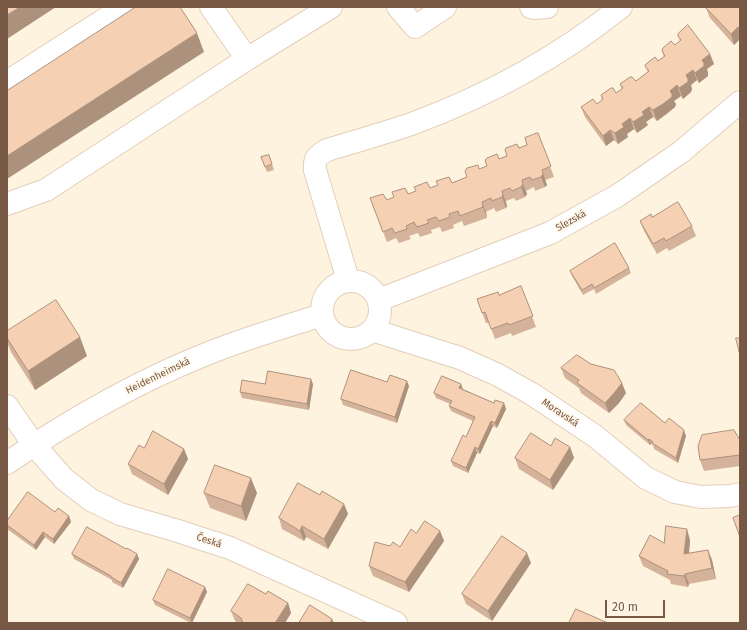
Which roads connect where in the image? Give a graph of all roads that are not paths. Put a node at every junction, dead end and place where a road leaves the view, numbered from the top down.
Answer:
1 (124, 7) edge
2 (211, 7) edge
3 (331, 7) edge
4 (398, 7) edge
5 (446, 7) edge
6 (531, 7) edge
7 (547, 7) edge
8 (621, 7) edge
9 (247, 59) junction
10 (7, 82) edge
11 (740, 102) edge
12 (7, 204) edge
13 (348, 280) junction
14 (379, 300) junction
15 (322, 315) junction
16 (372, 330) junction
17 (7, 406) edge
18 (34, 445) junction
19 (7, 463) edge
20 (740, 494) edge
21 (396, 623) edge

1 - 10 street
2 - 9 street
3 - 9 street
4 - 5 street
6 - 7 street
8 - 13 street
9 - 12 street
11 - 14 street, Slezská
13 - 14 street
13 - 15 street
14 - 16 street
15 - 16 street
15 - 18 street, Heidenheimská
16 - 20 street, Moravská
17 - 18 street, Česká
18 - 19 street, Heidenheimská
18 - 21 street, Česká

